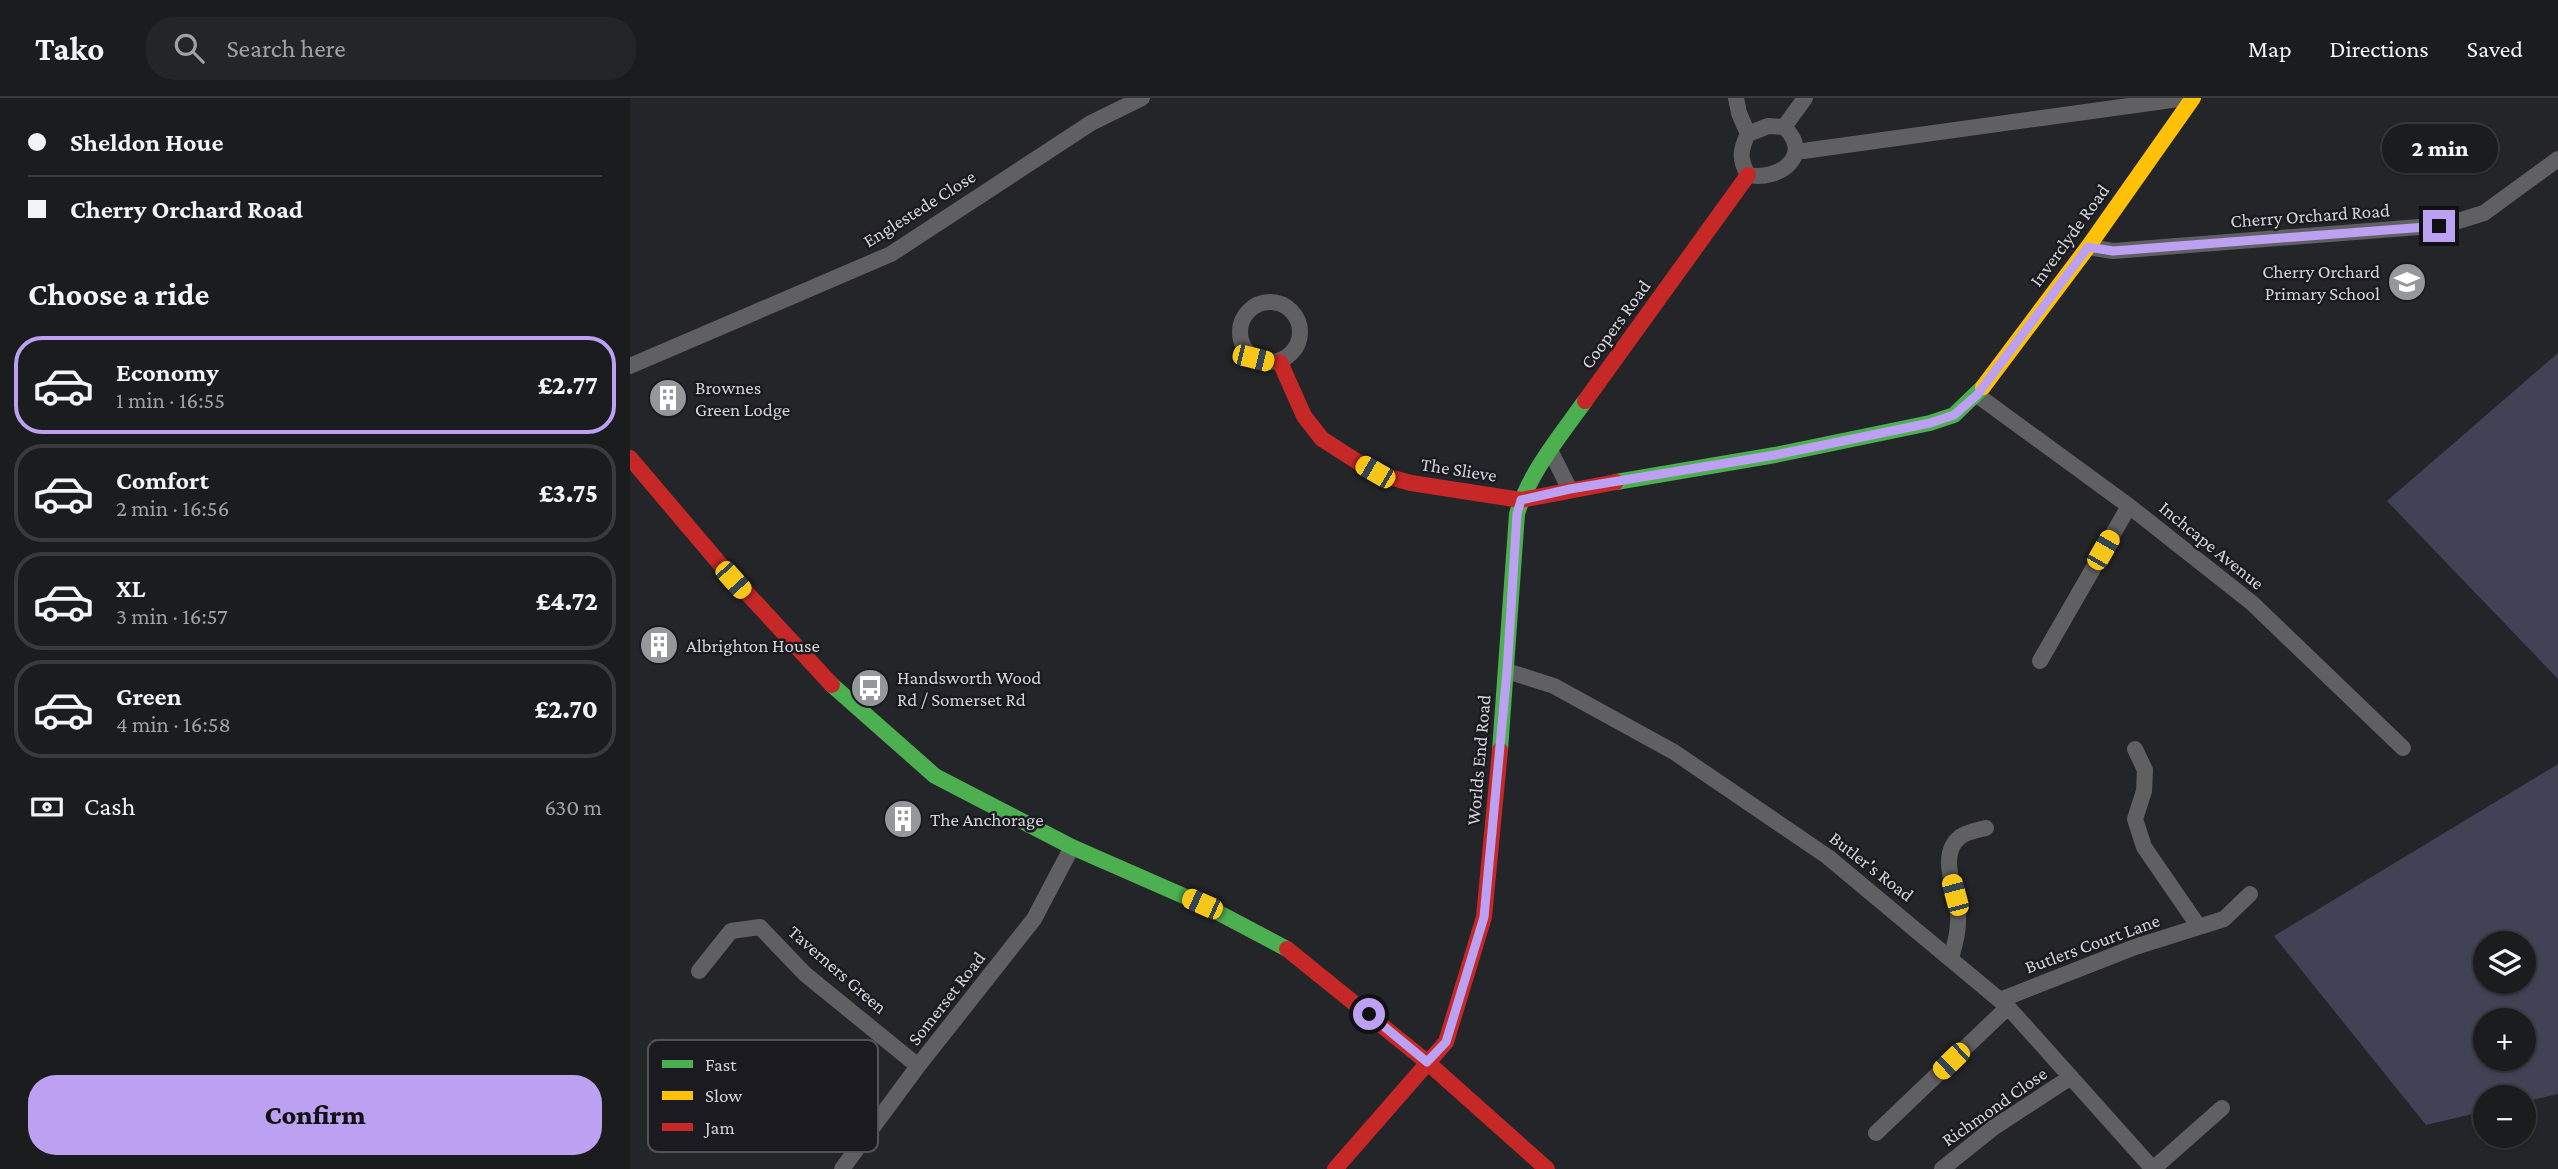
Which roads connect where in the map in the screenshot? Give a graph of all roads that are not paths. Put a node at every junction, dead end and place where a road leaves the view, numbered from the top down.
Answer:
1 (1142, 98) edge
2 (1736, 98) edge
3 (1805, 98) edge
4 (2186, 98) edge
5 (2193, 98) edge
6 (1784, 127) junction
7 (1748, 134) junction
8 (1796, 152) junction
9 (2558, 159) edge
10 (1748, 175) junction
11 (2088, 247) junction
12 (1280, 362) dead end
13 (630, 366) edge
14 (1977, 395) junction
15 (1550, 450) junction
16 (630, 458) edge
17 (1570, 489) junction
18 (1521, 500) junction
19 (2129, 506) junction
20 (2040, 661) dead end
21 (1507, 671) junction
22 (2403, 748) dead end
23 (2134, 749) dead end
24 (1986, 828) dead end
25 (1072, 847) junction
26 (2250, 894) dead end
27 (2199, 927) junction
28 (1951, 958) junction
29 (699, 971) dead end
30 (2004, 1004) junction
31 (1427, 1062) junction
32 (918, 1066) junction
33 (2071, 1077) junction
34 (2222, 1108) dead end
35 (878, 1120) edge
36 (1876, 1133) dead end
37 (855, 1152) edge
38 (842, 1169) edge
39 (1335, 1169) edge
40 (1548, 1169) edge
41 (1942, 1169) edge
42 (2153, 1169) edge

1 - 13 street, Englestede Close
2 - 7 street
3 - 6 street
4 - 8 street
5 - 11 street, Inverclyde Road
6 - 7 street
6 - 8 street
7 - 10 street
8 - 10 street
9 - 11 street, Cherry Orchard Road
10 - 15 street, Coopers Road
11 - 14 street, Inverclyde Road
12 - 18 street, The Slieve
14 - 17 street
14 - 19 street, Inchcape Avenue
15 - 17 street
15 - 18 street, Coopers Road
16 - 25 street
17 - 18 street
18 - 21 street, Worlds End Road
19 - 20 street
19 - 22 street, Inchcape Avenue
21 - 28 street, Butler's Road
21 - 31 street, Worlds End Road
23 - 27 street, Butlers Court Lane
24 - 28 street
25 - 31 street
25 - 32 street, Somerset Road
26 - 27 street, Butlers Court Lane
27 - 30 street, Butlers Court Lane
28 - 30 street, Butler's Road
29 - 32 street, Taverners Green
30 - 33 street, Butler's Road
30 - 36 street
31 - 39 street, Worlds End Road
31 - 40 street
32 - 35 street, Somerset Road
33 - 41 street, Richmond Close
33 - 42 street, Butler's Road
34 - 42 street
37 - 38 street, Somerset Road

